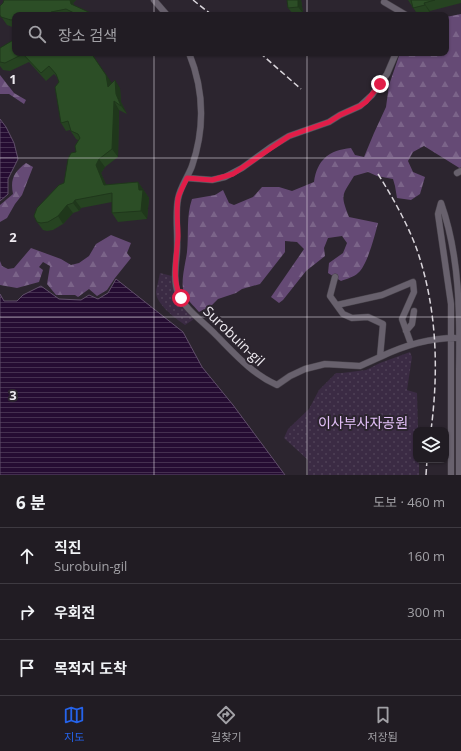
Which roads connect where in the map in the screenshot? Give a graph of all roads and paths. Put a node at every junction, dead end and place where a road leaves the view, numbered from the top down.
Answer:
1 (154, 0) edge
2 (384, 2) dead end
3 (164, 12) edge
4 (401, 12) edge
5 (190, 56) edge
6 (395, 56) edge
7 (187, 178) junction
8 (458, 256) edge
9 (445, 257) junction
10 (335, 278) dead end
11 (337, 305) junction
12 (414, 311) dead end
13 (406, 331) junction
14 (451, 338) junction
15 (460, 338) junction
16 (411, 344) junction
17 (380, 357) junction
18 (460, 373) edge
19 (450, 475) edge
20 (458, 475) edge

1 - 3 street
2 - 4 street
5 - 7 street, Surobuin-gil
6 - 7 street
7 - 17 street, Surobuin-gil
8 - 9 street
8 - 9 street
8 - 15 street
9 - 14 street
10 - 11 street
11 - 13 street
11 - 17 street
12 - 13 street
13 - 16 street
14 - 15 street
14 - 16 street
14 - 19 street
15 - 18 street
16 - 17 street
18 - 20 street

